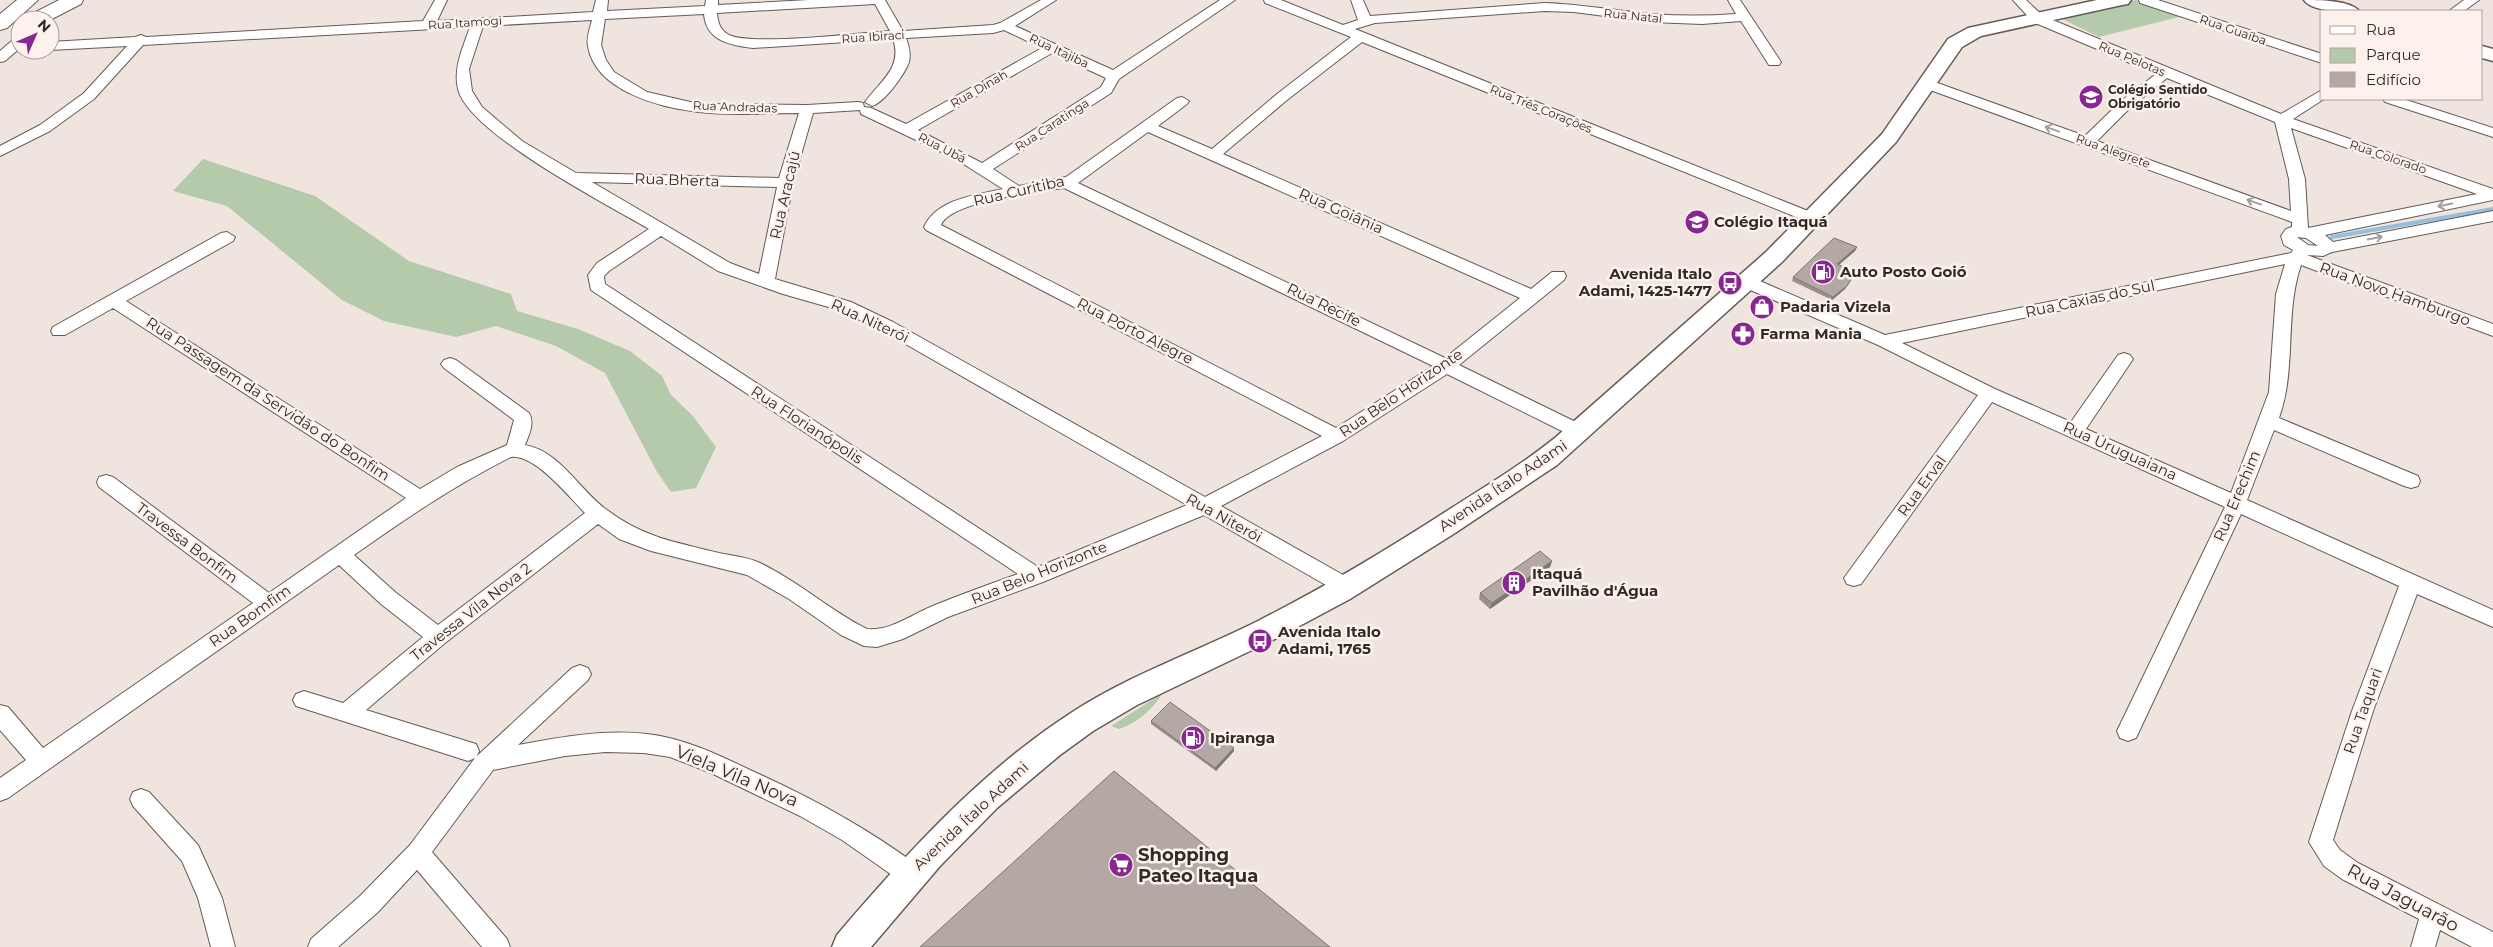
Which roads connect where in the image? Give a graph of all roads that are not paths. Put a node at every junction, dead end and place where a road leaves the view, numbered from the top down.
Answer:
1 (29, 0) edge
2 (74, 0) edge
3 (441, 0) edge
4 (602, 0) edge
5 (879, 0) edge
6 (1050, 0) edge
7 (1228, 0) edge
8 (1270, 0) edge
9 (1357, 0) edge
10 (1734, 0) edge
11 (2019, 0) edge
12 (2122, 0) edge
13 (2145, 0) edge
14 (2313, 0) edge
15 (2473, 0) edge
16 (815, 2) edge
17 (711, 5) edge
18 (58, 10) edge
19 (2347, 10) edge
20 (2457, 10) edge
21 (597, 16) junction
22 (1746, 17) junction
23 (2038, 19) junction
24 (8, 21) edge
25 (1365, 21) junction
26 (478, 22) junction
27 (427, 26) junction
28 (1005, 26) junction
29 (1342, 29) junction
30 (898, 35) junction
31 (1360, 37) junction
32 (141, 39) junction
33 (60, 45) edge
34 (10, 48) edge
35 (1051, 48) junction
36 (0, 58) edge
37 (2320, 58) edge
38 (1774, 62) dead end
39 (2166, 73) junction
40 (1114, 76) junction
41 (1927, 84) junction
42 (2320, 95) edge
43 (2393, 100) edge
44 (1182, 101) dead end
45 (865, 106) junction
46 (807, 109) junction
47 (2282, 120) junction
48 (1148, 127) junction
49 (907, 130) junction
50 (2493, 133) edge
51 (2088, 142) junction
52 (0, 152) edge
53 (1213, 155) junction
54 (983, 169) junction
55 (569, 177) junction
56 (785, 183) junction
57 (1066, 183) junction
58 (1015, 190) junction
59 (2493, 195) edge
60 (2493, 216) edge
61 (1812, 218) junction
62 (932, 227) joint
63 (659, 230) junction
64 (227, 237) dead end
65 (2301, 238) junction
66 (2327, 248) joint
67 (1558, 276) dead end
68 (766, 282) junction
69 (1747, 282) junction
70 (1532, 297) junction
71 (115, 301) junction
72 (2493, 330) edge
73 (60, 331) dead end
74 (1884, 341) junction
75 (2124, 359) dead end
76 (450, 364) dead end
77 (1446, 365) junction
78 (1990, 393) junction
79 (2269, 421) junction
80 (2075, 431) junction
81 (1580, 432) junction
82 (1337, 436) junction
83 (510, 451) junction
84 (2411, 480) dead end
85 (106, 482) dead end
86 (420, 498) junction
87 (2237, 503) junction
88 (1204, 507) junction
89 (598, 514) junction
90 (340, 554) junction
91 (1036, 576) junction
92 (1854, 578) dead end
93 (2411, 582) junction
94 (1345, 586) junction
95 (268, 603) junction
96 (2493, 619) edge
97 (438, 636) junction
98 (580, 674) dead end
99 (304, 700) dead end
100 (347, 713) junction
101 (0, 714) edge
102 (2128, 731) dead end
103 (477, 756) junction
104 (41, 762) junction
105 (0, 791) edge
106 (141, 799) dead end
107 (2321, 842) joint
108 (418, 853) junction
109 (910, 874) junction
110 (2432, 914) junction
111 (2493, 945) edge
112 (223, 947) edge
113 (320, 947) edge
114 (498, 947) edge
115 (849, 947) edge
116 (2423, 947) edge

1 - 24 main road
2 - 18 main road
3 - 27 street
4 - 21 street, Rua Andradas
5 - 16 street, Rua Itamogi
5 - 30 street
6 - 28 street, Rua Ibiraci
7 - 40 street, Rua Caratinga
8 - 29 street, Rua Três Corações
9 - 25 street
10 - 22 street
11 - 23 street
12 - 23 main road, Avenida Ítalo Adami
13 - 37 street, Rua Guaíba
14 - 19 main road
15 - 20 street
16 - 17 street, Rua Itamogi
17 - 21 street, Rua Itamogi
17 - 30 street, Rua Ibiraci
21 - 26 street, Rua Itamogi
21 - 46 street, Rua Andradas
22 - 25 street, Rua Natal
22 - 38 street
23 - 39 street, Rua Pelotas
23 - 41 main road, Avenida Ítalo Adami
25 - 29 street, Rua Natal
26 - 27 street, Rua Itamogi
26 - 55 street, Rua Niterói
27 - 32 street, Rua Itamogi
28 - 30 street, Rua Ibiraci
28 - 35 street, Rua Itajiba
29 - 31 street, Rua Três Corações
30 - 45 street
31 - 53 street
31 - 61 street, Rua Três Corações
32 - 33 street, Rua Itamogi
32 - 52 street
34 - 36 street
35 - 40 street, Rua Itajiba
35 - 49 street, Rua Dinah
39 - 47 street, Rua Pelotas
39 - 51 street
40 - 54 street, Rua Caratinga
51 -> 41 street, Rua Alegrete
41 - 61 main road, Avenida Ítalo Adami
42 - 47 street
43 - 50 street
44 - 48 street, Rua Curitiba
45 - 46 street, Rua Andradas
45 - 49 street, Rua Ubá
46 - 56 street, Rua Aracajú
47 - 59 street, Rua Colorado
47 - 65 street
48 - 53 street, Rua Goiânia
48 - 57 street, Rua Curitiba
49 - 54 street, Rua Ubá
65 -> 51 street, Rua Alegrete
53 - 70 street, Rua Goiânia
54 - 58 street, Rua Ubá
55 - 56 street, Rua Bherta
55 - 63 street, Rua Niterói
56 - 68 street, Rua Aracajú
57 - 58 street, Rua Curitiba
57 - 77 street, Rua Recife
58 - 62 street, Rua Curitiba
59 -> 65 street, Rua Caxias do Sul
66 -> 60 street
61 - 69 main road, Avenida Ítalo Adami
62 - 82 street, Rua Porto Alegre
63 - 68 street, Rua Niterói
63 - 91 street, Rua Florianópolis
64 - 71 street
65 - 66 street
65 - 72 street, Rua Novo Hamburgo
65 - 74 street, Rua Caxias do Sul
65 - 79 street, Rua Erechim
67 - 70 street, Rua Belo Horizonte
68 - 88 street, Rua Niterói
69 - 74 street, Rua Uruguaiana
69 - 81 main road, Avenida Ítalo Adami
70 - 77 street, Rua Belo Horizonte
71 - 73 street
71 - 86 street, Rua Passagem da Servidão do Bonfim
74 - 78 street, Rua Uruguaiana
75 - 80 street
76 - 83 street
77 - 81 street, Rua Recife
77 - 82 street, Rua Belo Horizonte
78 - 80 street, Rua Uruguaiana
78 - 92 street, Rua Erval
79 - 84 street
79 - 87 street, Rua Erechim
80 - 87 street, Rua Uruguaiana
81 - 94 main road, Avenida Ítalo Adami
82 - 88 street, Rua Belo Horizonte
83 - 86 street, Rua Bomfim
83 - 89 street, Rua Belo Horizonte
85 - 95 street, Travessa Bonfim
86 - 90 street, Rua Bomfim
87 - 93 street, Rua Uruguaiana
87 - 102 street, Rua Erechim
88 - 91 street, Rua Belo Horizonte
88 - 94 street, Rua Niterói
89 - 91 street, Rua Belo Horizonte
89 - 97 street, Travessa Vila Nova 2
90 - 95 street, Rua Bomfim
90 - 97 street
93 - 96 street, Rua Uruguaiana
93 - 107 street, Rua Taquari
94 - 109 main road, Avenida Ítalo Adami
95 - 104 street, Rua Bomfim
97 - 100 street, Travessa Vila Nova 2
98 - 103 street
99 - 100 street
100 - 103 street
101 - 104 street
103 - 108 street
103 - 109 street, Viela Vila Nova
104 - 105 street, Rua Bomfim
106 - 112 street
107 - 110 street, Rua Jaguarão
108 - 113 street
108 - 114 street
109 - 115 main road, Avenida Ítalo Adami
110 - 111 street, Rua Jaguarão
110 - 116 street

